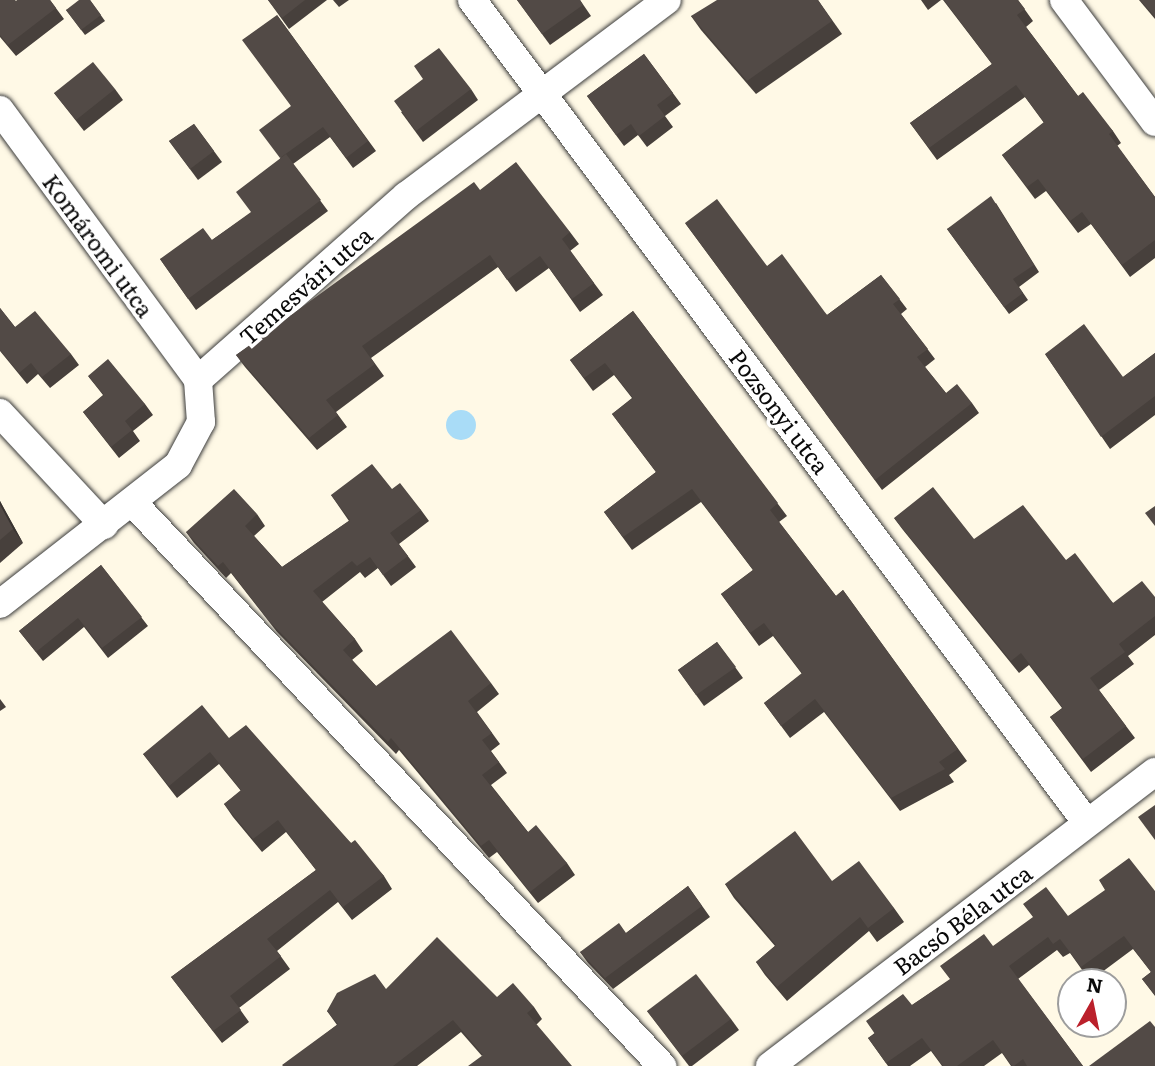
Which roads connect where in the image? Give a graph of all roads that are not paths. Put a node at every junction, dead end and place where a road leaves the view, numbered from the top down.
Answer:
1 (472, 0) edge
2 (667, 0) edge
3 (1064, 0) edge
4 (542, 94) junction
5 (0, 110) edge
6 (1155, 122) edge
7 (198, 380) junction
8 (0, 414) edge
9 (133, 503) junction
10 (104, 525) junction
11 (0, 604) edge
12 (1155, 772) edge
13 (1087, 823) junction
14 (662, 1066) edge
15 (770, 1066) edge

1 - 4 street, Pozsonyi utca
2 - 4 street, Temesvári utca
3 - 6 street
4 - 7 street, Temesvári utca
4 - 13 street, Pozsonyi utca
5 - 7 street, Komáromi utca
7 - 9 street
8 - 10 street
9 - 10 street
9 - 14 street
10 - 11 street
12 - 13 street, Bacsó Béla utca
13 - 15 street, Bacsó Béla utca

